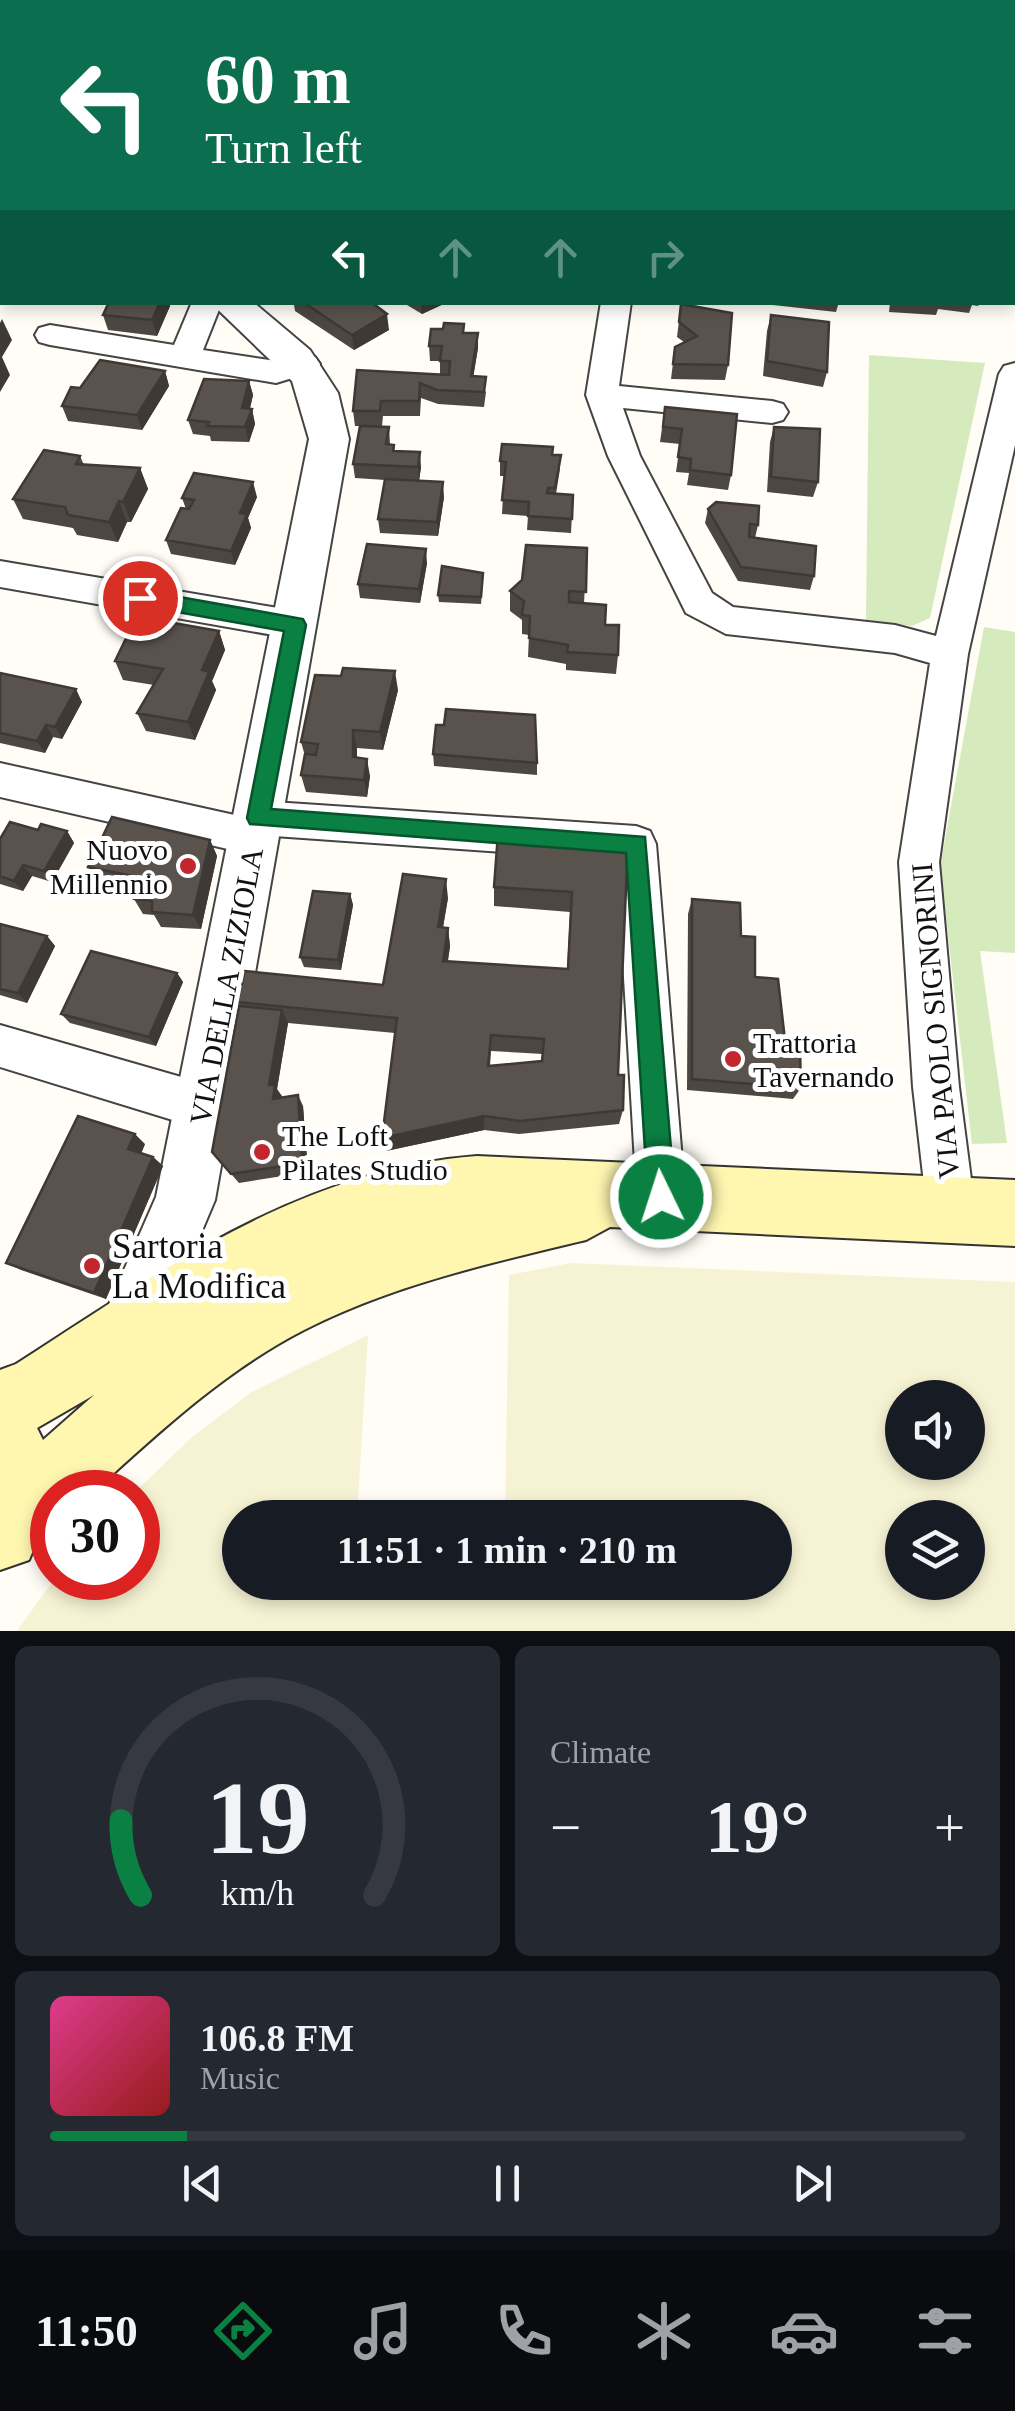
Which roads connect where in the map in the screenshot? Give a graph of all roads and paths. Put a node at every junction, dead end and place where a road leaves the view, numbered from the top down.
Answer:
1 (206, 305) edge
2 (232, 305) edge
3 (616, 305) edge
4 (50, 335) dead end
5 (184, 357) junction
6 (304, 364) junction
7 (1015, 374) edge
8 (602, 395) junction
9 (772, 412) dead end
10 (0, 574) edge
11 (296, 625) junction
12 (950, 654) junction
13 (0, 780) edge
14 (256, 827) junction
15 (0, 1046) edge
16 (202, 1106) junction
17 (647, 1196) junction
18 (185, 1200) junction
19 (950, 1210) junction
20 (1015, 1213) edge
21 (203, 1285) junction
22 (127, 1334) junction
23 (0, 1405) edge
24 (109, 1433) junction
25 (0, 1434) edge
26 (6, 1527) edge

1 - 5 street
2 - 6 street, VIA DELLA ZIZIOLA
3 - 8 street
4 - 5 street
5 - 6 street
6 - 11 street, VIA DELLA ZIZIOLA
7 - 12 street, VIA PAOLO SIGNORINI
8 - 9 street
8 - 12 street
10 - 11 street
11 - 14 street, VIA DELLA ZIZIOLA
12 - 19 street, VIA PAOLO SIGNORINI
13 - 14 street
14 - 16 street, VIA DELLA ZIZIOLA
14 - 17 street
15 - 16 street
16 - 18 street, VIA DELLA ZIZIOLA
17 - 19 main road
17 - 21 main road
17 - 24 main road
18 - 21 street
18 - 22 street
19 - 20 main road
21 - 22 main road
21 - 24 street
22 - 23 main road
24 - 26 main road
25 - 26 main road

